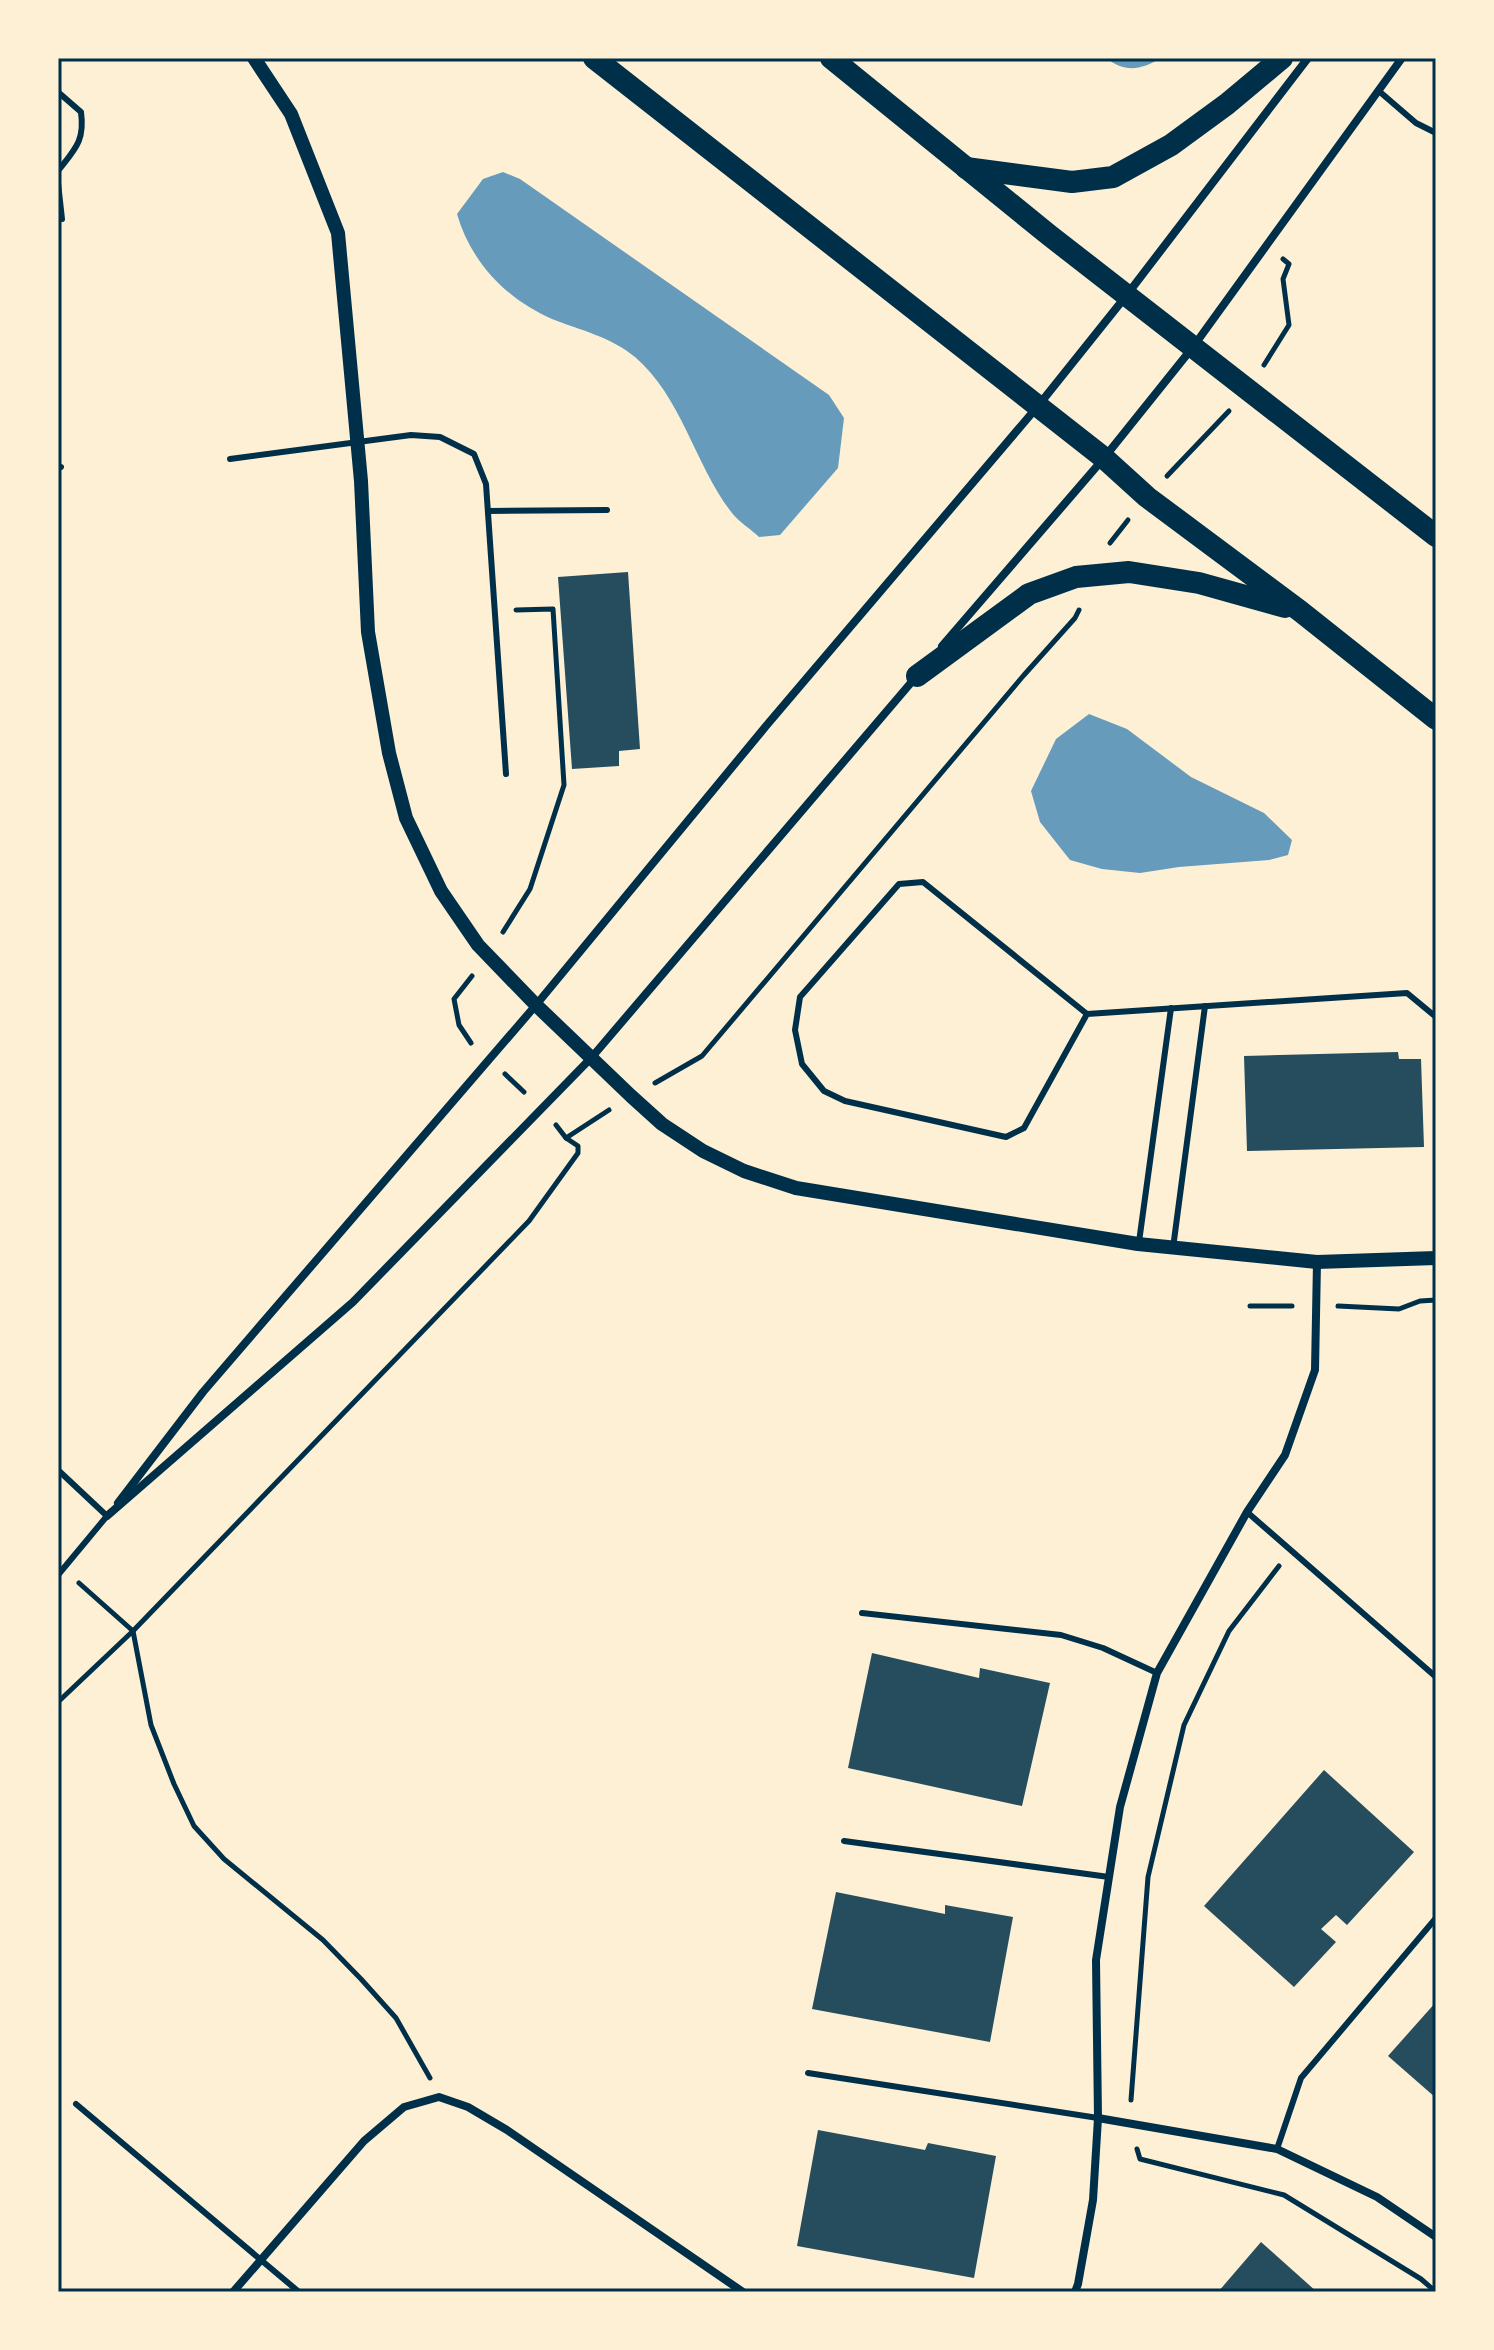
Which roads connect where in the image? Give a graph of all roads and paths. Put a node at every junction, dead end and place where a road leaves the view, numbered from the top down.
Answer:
1 (254, 58) edge
2 (594, 58) edge
3 (831, 58) edge
4 (1282, 58) edge
5 (1308, 58) edge
6 (1402, 58) edge
7 (58, 92) edge
8 (1380, 92) junction
9 (1436, 133) edge
10 (965, 168) junction
11 (58, 171) edge
12 (58, 183) edge
13 (62, 219) dead end
14 (1268, 245) junction
15 (1126, 296) junction
16 (1193, 347) junction
17 (1249, 390) junction
18 (1038, 406) junction
19 (358, 442) junction
20 (1104, 458) junction
21 (230, 459) dead end
22 (1147, 497) junction
23 (607, 510) dead end
24 (488, 511) junction
25 (1436, 536) edge
26 (1094, 574) junction
27 (1300, 611) junction
28 (493, 612) junction
29 (917, 676) junction
30 (1436, 719) edge
31 (506, 774) dead end
32 (530, 889) dead end
33 (536, 1005) junction
34 (1205, 1006) junction
35 (1171, 1008) junction
36 (1087, 1014) junction
37 (1436, 1017) edge
38 (592, 1057) junction
39 (631, 1096) junction
40 (1138, 1244) junction
41 (1173, 1248) junction
42 (1436, 1258) edge
43 (1317, 1262) junction
44 (1436, 1300) edge
45 (1399, 1309) dead end
46 (58, 1470) edge
47 (1247, 1512) junction
48 (107, 1516) junction
49 (1291, 1551) junction
50 (64, 1569) junction
51 (58, 1575) edge
52 (862, 1613) dead end
53 (133, 1631) junction
54 (1157, 1673) junction
55 (1436, 1677) edge
56 (58, 1702) edge
57 (844, 1841) dead end
58 (1109, 1877) junction
59 (1436, 1918) edge
60 (808, 2073) dead end
61 (439, 2097) junction
62 (76, 2104) dead end
63 (1098, 2118) junction
64 (1129, 2122) junction
65 (1277, 2149) junction
66 (1436, 2237) edge
67 (261, 2261) junction
68 (233, 2292) edge
69 (299, 2292) edge
70 (743, 2292) edge
71 (1075, 2292) edge
72 (1436, 2292) edge

1 - 19 street
2 - 18 highway
3 - 10 highway
4 - 10 highway
5 - 15 street
6 - 8 street
7 - 11 lane
8 - 9 lane
8 - 14 street
10 - 15 highway
12 - 13 lane
14 - 16 street
14 - 17 path
15 - 16 highway
15 - 18 street
16 - 17 highway
16 - 20 street
17 - 22 path
17 - 25 highway
18 - 20 highway
18 - 33 street
19 - 21 lane
19 - 24 lane
19 - 33 street
20 - 22 highway
20 - 29 street
22 - 26 path
22 - 27 highway
23 - 24 lane
24 - 28 lane
26 - 27 highway
26 - 29 highway
26 - 39 path
27 - 30 highway
28 - 31 lane
28 - 32 path
29 - 38 street
33 - 38 street
33 - 48 street
34 - 35 lane
34 - 37 lane
34 - 41 lane
35 - 36 lane
35 - 40 lane
36 - 36 lane
38 - 39 street
38 - 48 street
39 - 40 street
39 - 53 path
40 - 41 street
41 - 43 street
42 - 43 street
43 - 47 street
44 - 45 path
46 - 48 lane
47 - 49 lane
47 - 54 street
48 - 50 lane
49 - 55 lane
49 - 64 path
50 - 51 lane
50 - 53 path
52 - 54 lane
53 - 56 path
53 - 61 path
54 - 58 street
57 - 58 lane
58 - 63 street
59 - 65 lane
60 - 63 lane
61 - 67 street
61 - 70 street
62 - 67 lane
63 - 64 street
63 - 71 street
64 - 65 street
64 - 72 path
65 - 66 street
67 - 68 street
67 - 69 lane

